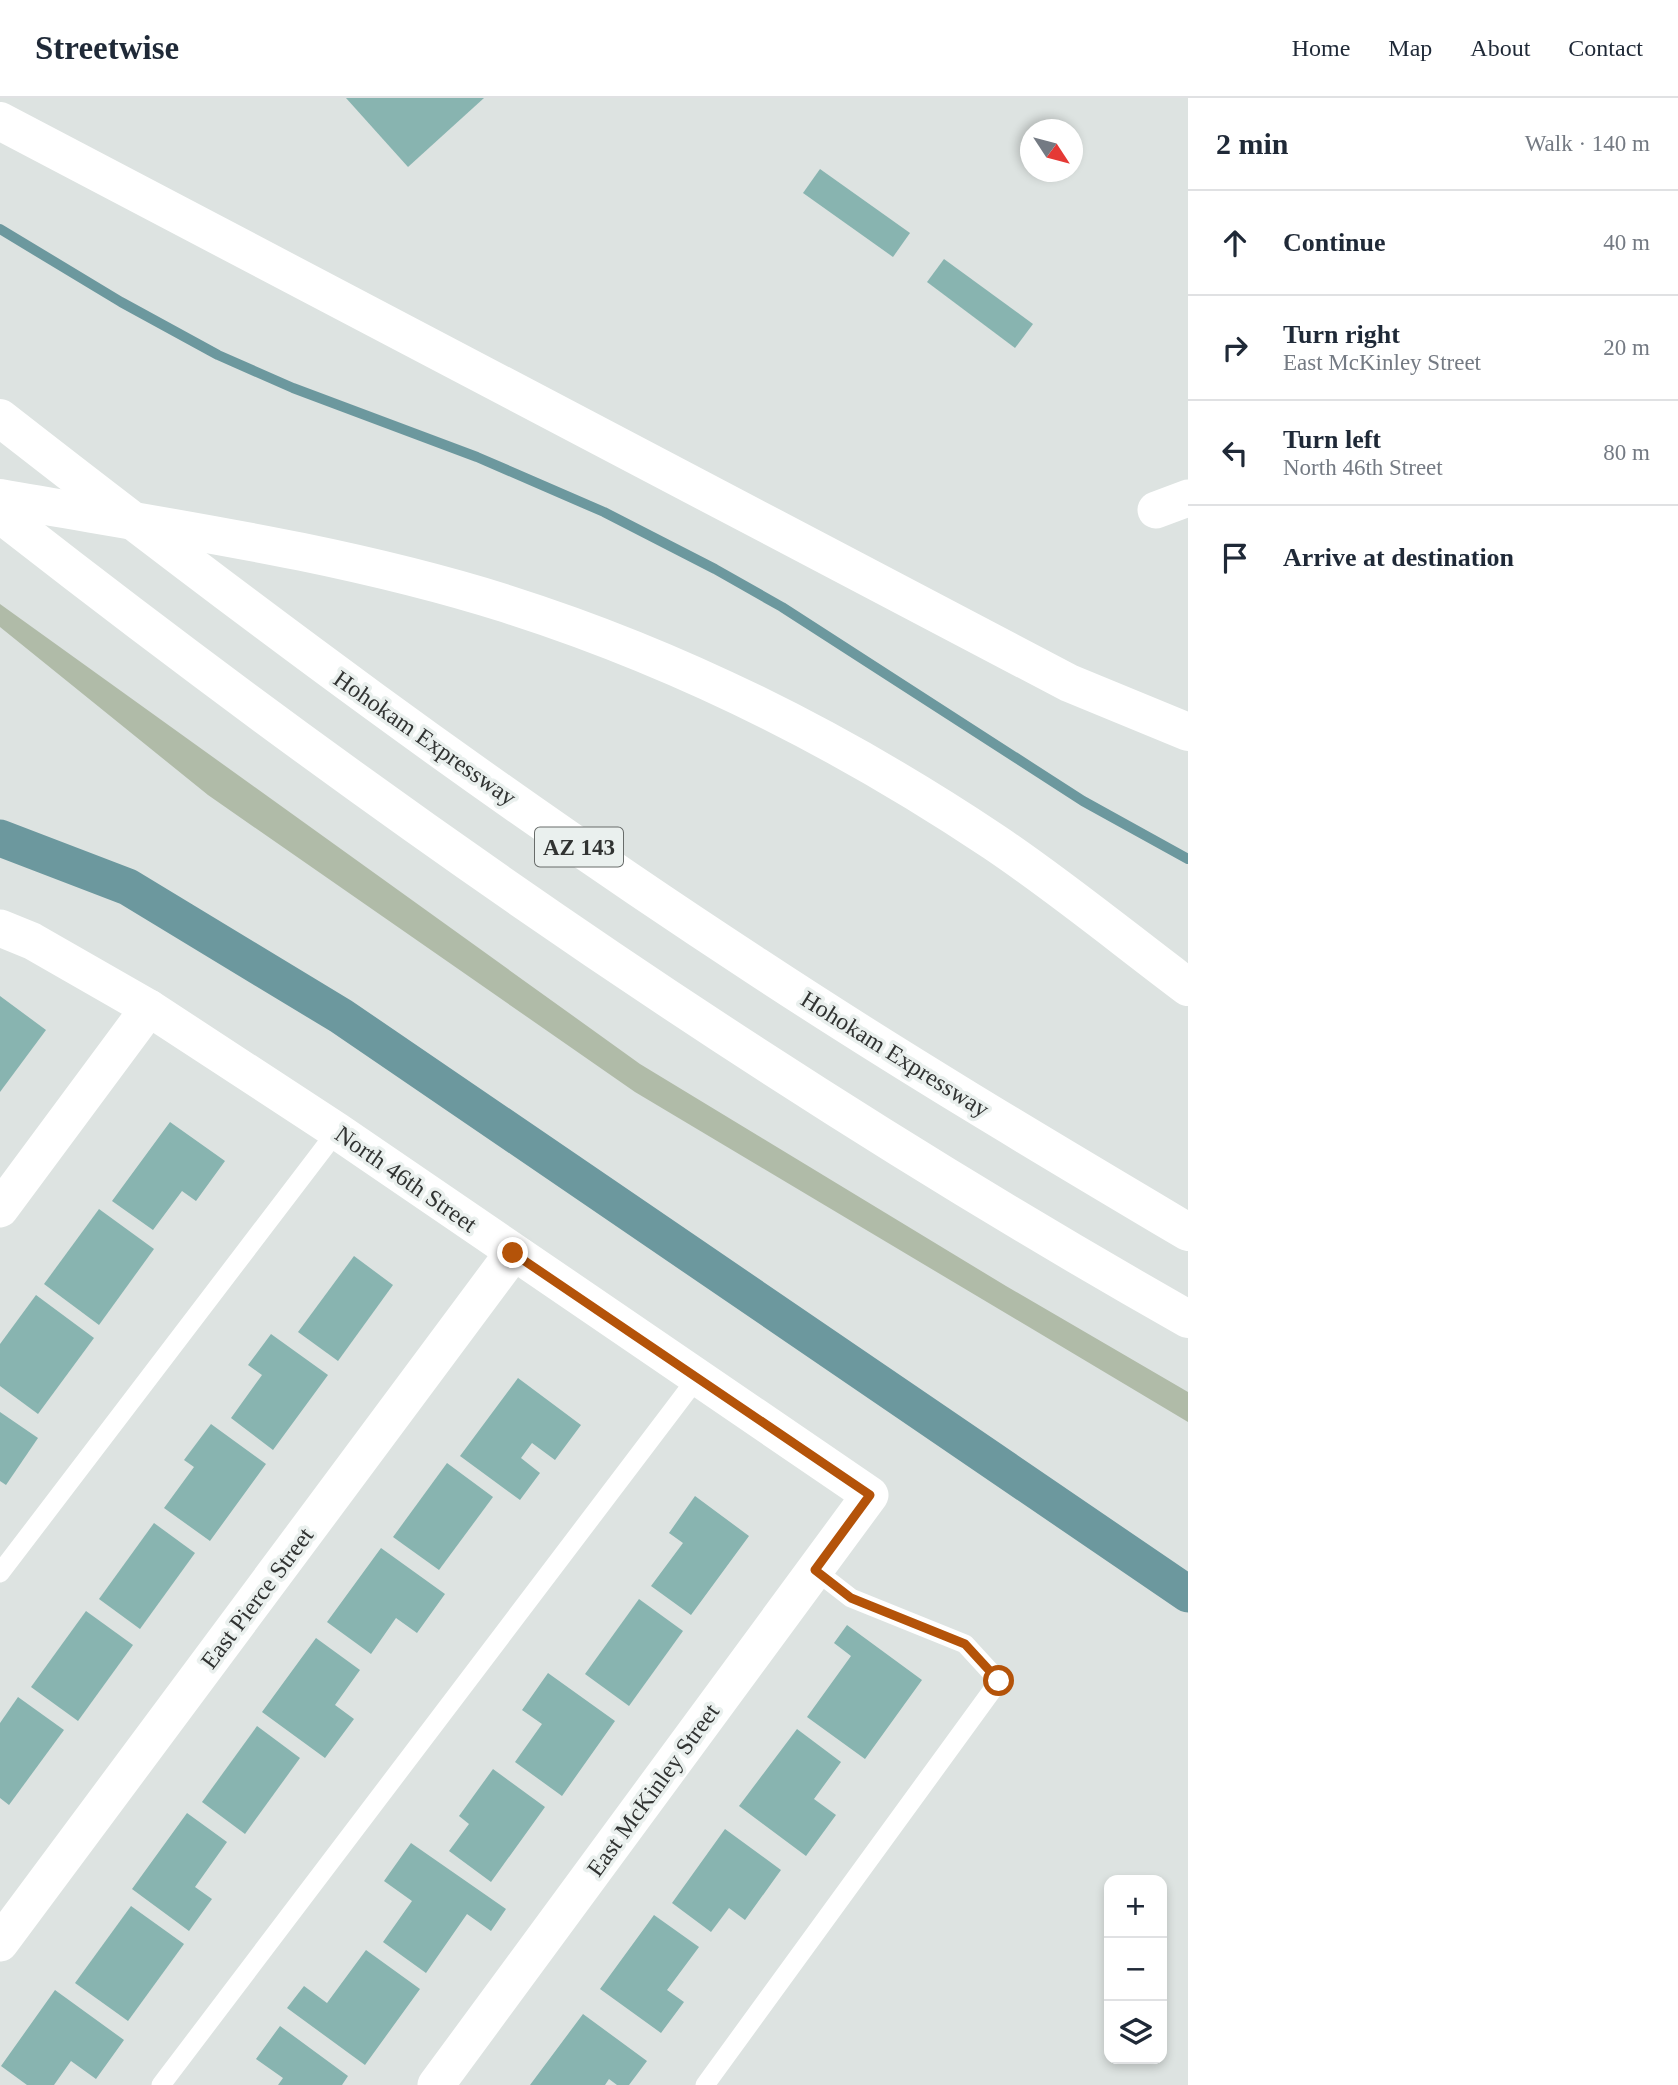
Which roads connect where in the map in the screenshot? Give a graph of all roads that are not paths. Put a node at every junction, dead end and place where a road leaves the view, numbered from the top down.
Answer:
1 (6, 98) edge
2 (0, 121) edge
3 (154, 202) junction
4 (0, 418) edge
5 (0, 498) edge
6 (0, 514) edge
7 (1188, 732) edge
8 (0, 928) edge
9 (1188, 987) edge
10 (149, 1008) junction
11 (337, 1131) junction
12 (0, 1209) edge
13 (1188, 1232) edge
14 (513, 1253) junction
15 (1188, 1319) edge
16 (697, 1378) junction
17 (870, 1495) joint
18 (815, 1570) junction
19 (0, 1573) edge
20 (0, 1943) edge
21 (161, 2085) edge
22 (436, 2085) edge
23 (705, 2085) edge

1 - 3 highway
2 - 3 highway
3 - 7 highway
4 - 13 highway, Hohokam Expressway / AZ 143
5 - 9 highway
6 - 15 highway, AZ 143
8 - 10 street, North 46th Street
10 - 11 street, North 46th Street
10 - 12 street
11 - 14 street, North 46th Street
11 - 19 lane
14 - 16 street, North 46th Street
14 - 20 street, East Pierce Street
16 - 17 street, North 46th Street
16 - 21 lane
17 - 18 street, East McKinley Street
18 - 22 street, East McKinley Street
18 - 23 lane

